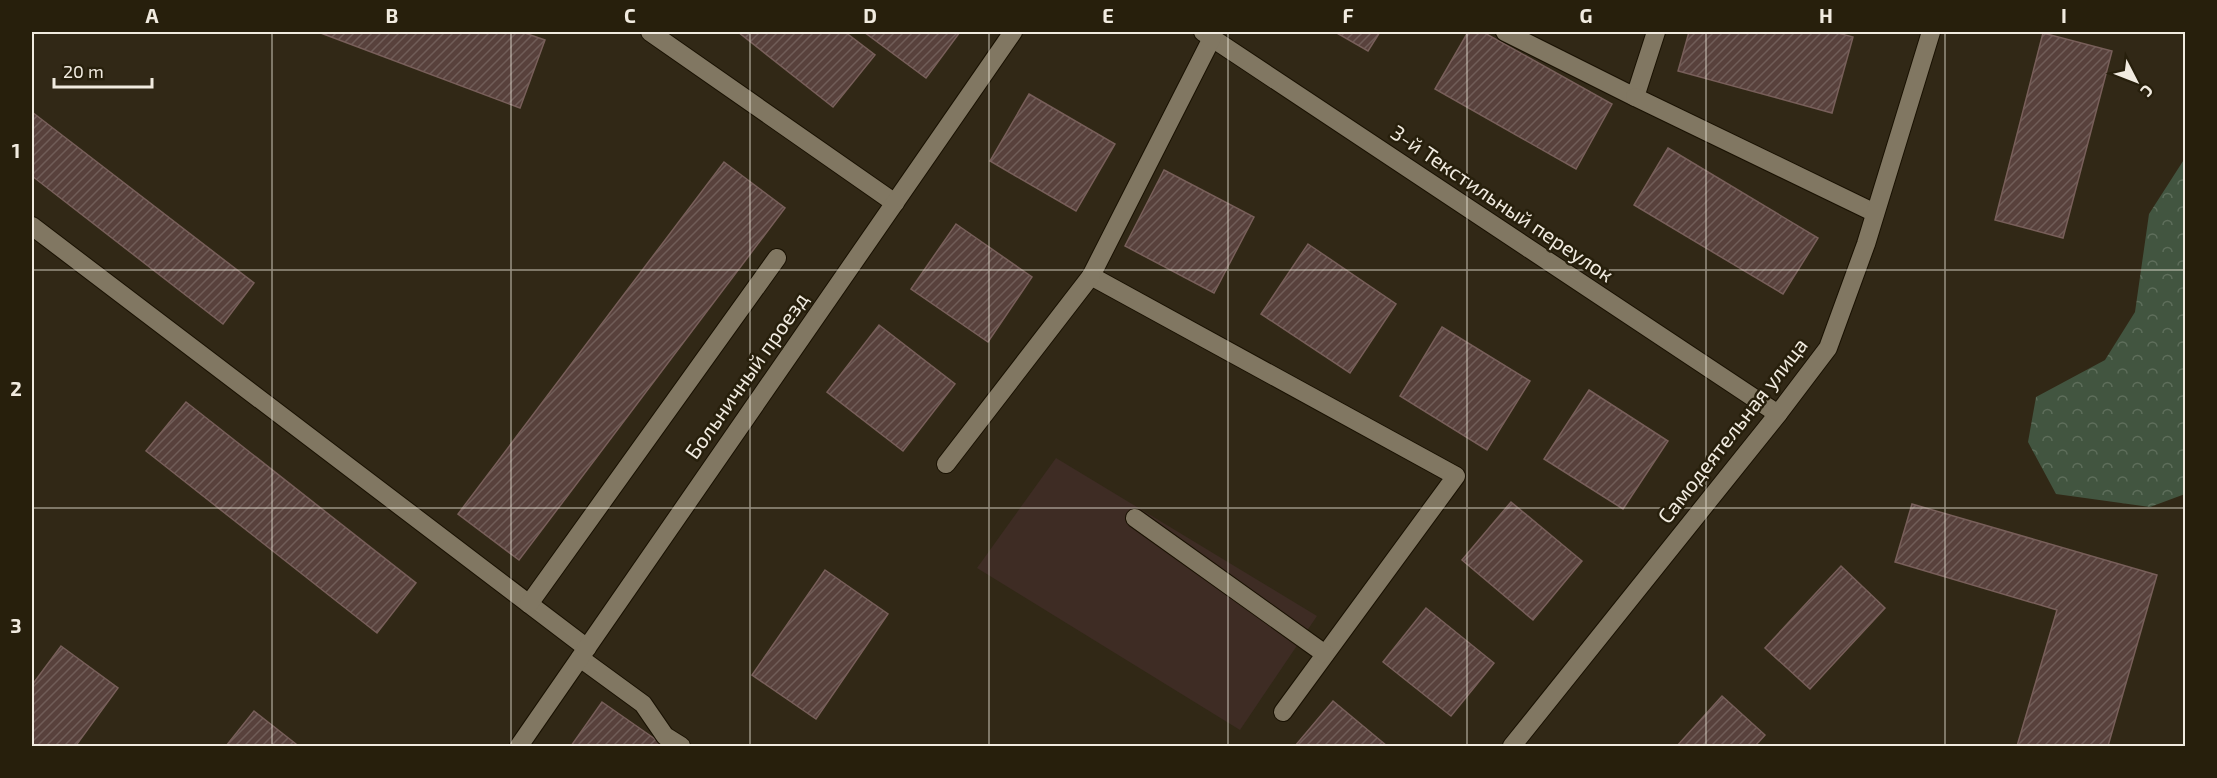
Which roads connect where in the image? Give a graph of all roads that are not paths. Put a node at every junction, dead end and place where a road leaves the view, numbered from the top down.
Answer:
1 (650, 32) edge
2 (1013, 32) edge
3 (1505, 32) edge
4 (1656, 32) edge
5 (1931, 32) edge
6 (1207, 35) edge
7 (1635, 97) junction
8 (895, 203) junction
9 (1875, 213) junction
10 (32, 226) edge
11 (777, 258) dead end
12 (1091, 276) junction
13 (1778, 414) junction
14 (946, 464) dead end
15 (1136, 518) dead end
16 (529, 604) junction
17 (583, 653) junction
18 (1325, 654) junction
19 (1282, 712) dead end
20 (519, 747) edge
21 (681, 747) edge
22 (1512, 747) edge

1 - 8 street
2 - 8 street, Больничный проезд
3 - 7 street
4 - 7 street
5 - 9 street, Самодеятельная улица
6 - 12 street
6 - 13 street, 3-й Текстильный переулок
7 - 9 street
8 - 17 street, Больничный проезд
9 - 13 street, Самодеятельная улица
10 - 16 street
11 - 16 street
12 - 14 street
12 - 18 street
13 - 22 street, Самодеятельная улица
15 - 18 street
16 - 17 street
17 - 20 street, Больничный проезд
17 - 21 street
18 - 19 street

